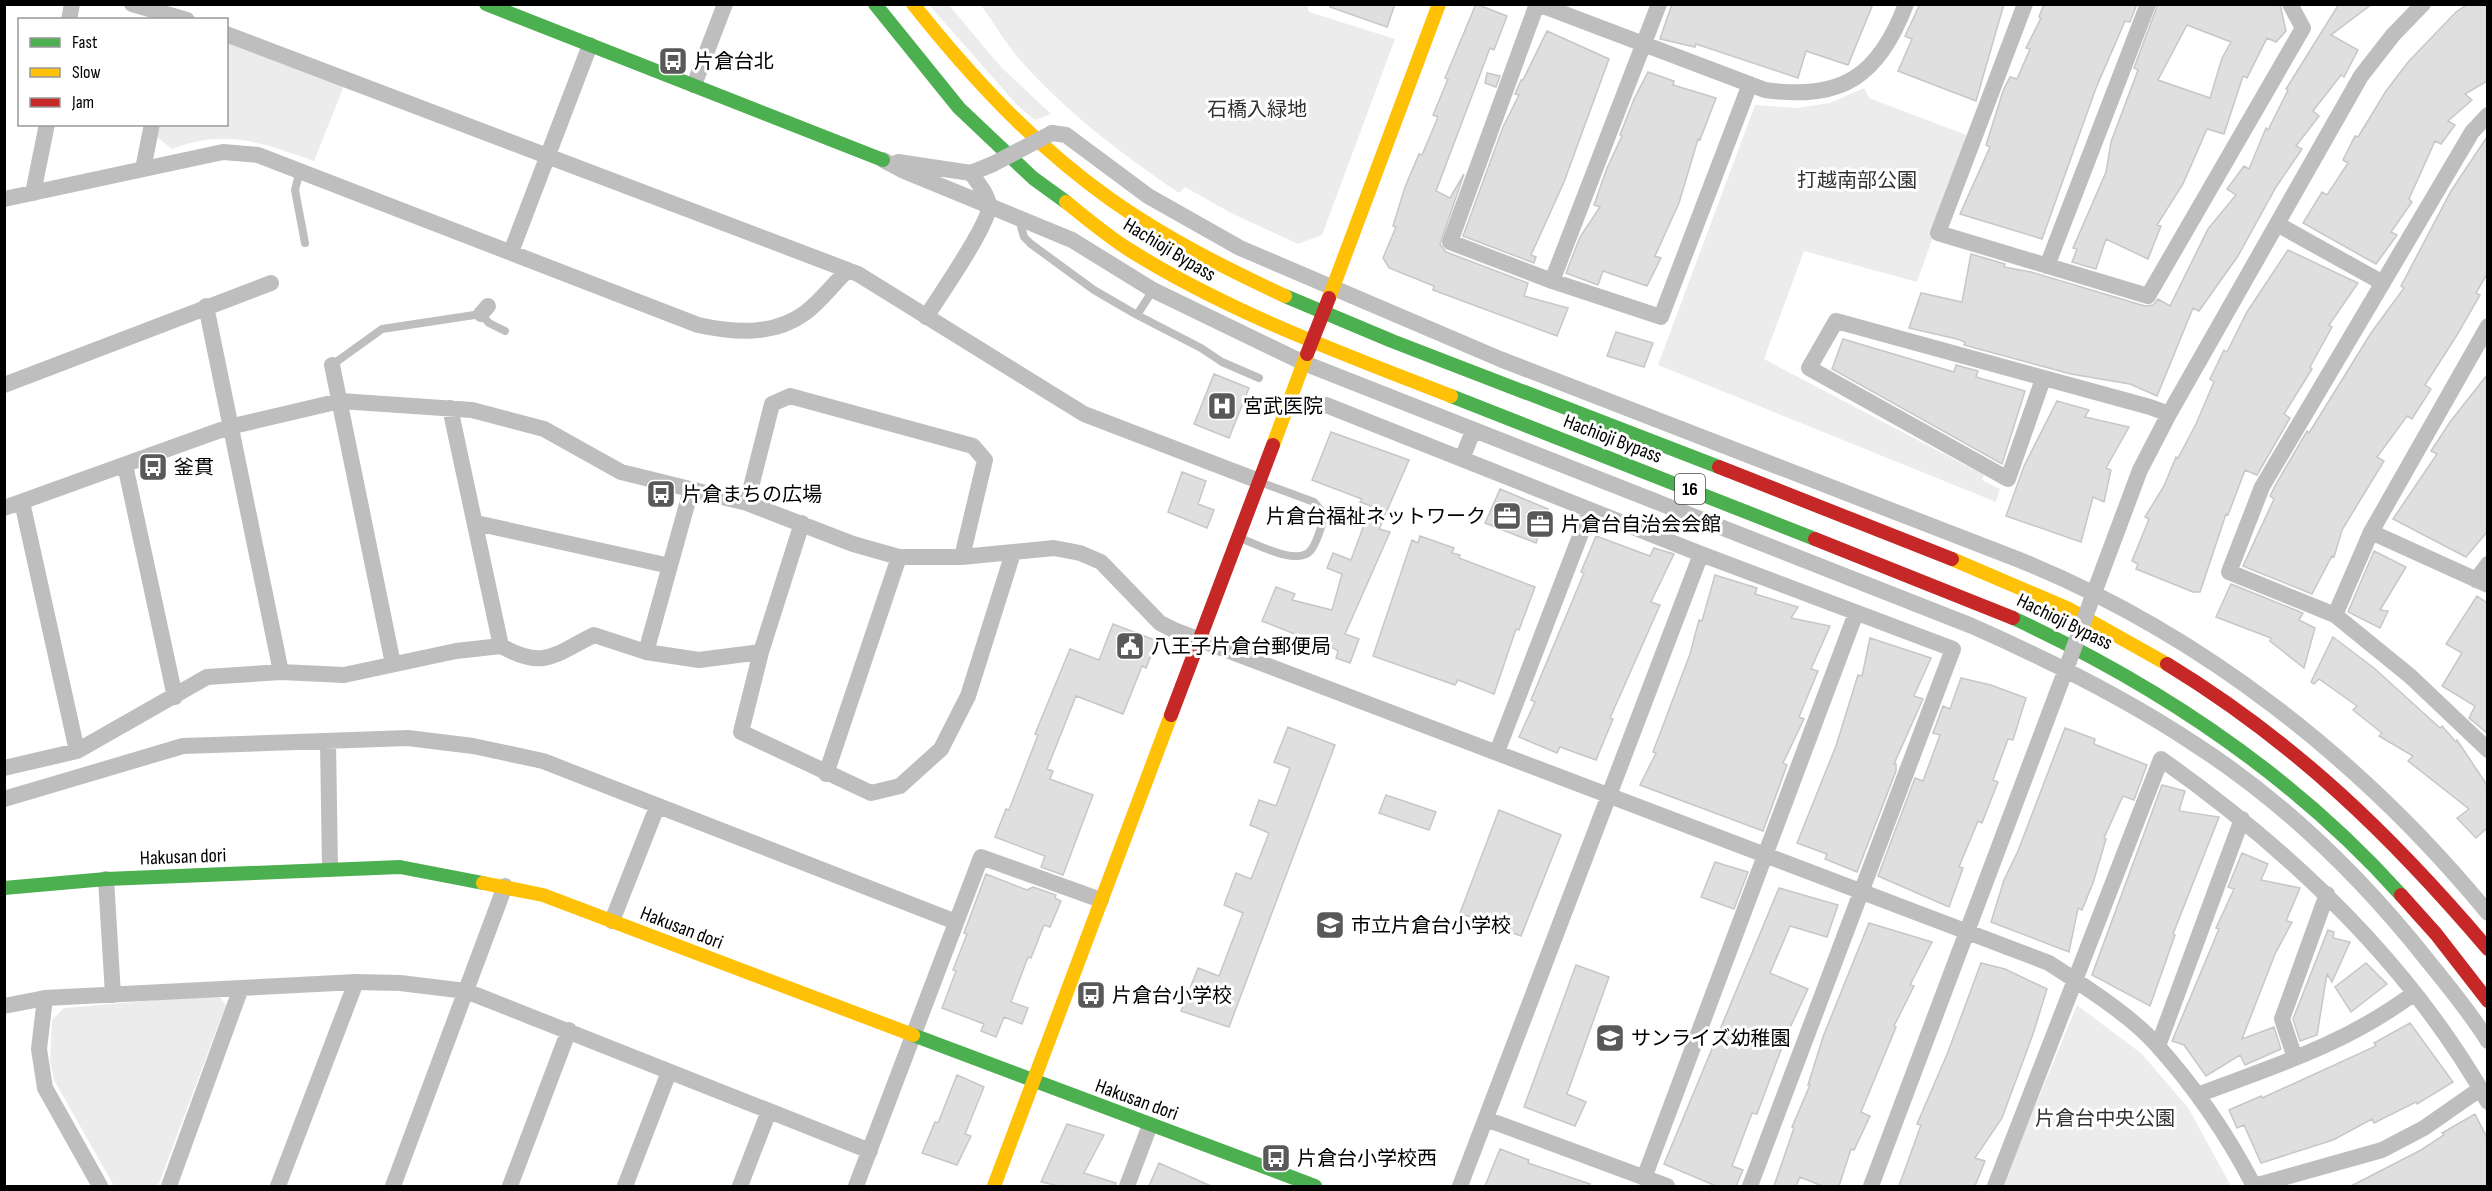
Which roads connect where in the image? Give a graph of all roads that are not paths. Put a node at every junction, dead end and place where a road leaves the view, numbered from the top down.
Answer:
1 (132, 4) edge
2 (486, 4) edge
3 (725, 4) edge
4 (875, 4) edge
5 (913, 4) edge
6 (1439, 4) edge
7 (1537, 4) edge
8 (1659, 4) edge
9 (1906, 4) edge
10 (2025, 4) edge
11 (2148, 4) edge
12 (2290, 4) edge
13 (2419, 6) edge
14 (178, 15) edge
15 (228, 35) edge
16 (1644, 44) junction
17 (590, 45) junction
18 (1750, 84) junction
19 (694, 85) junction
20 (2487, 115) edge
21 (47, 126) edge
22 (152, 126) edge
23 (548, 155) junction
24 (883, 160) junction
25 (143, 169) junction
26 (300, 170) junction
27 (970, 173) junction
28 (33, 193) junction
29 (4, 199) edge
30 (989, 207) junction
31 (1019, 219) junction
32 (2277, 224) junction
33 (305, 243) dead end
34 (511, 252) junction
35 (2047, 266) junction
36 (848, 270) junction
37 (1552, 281) junction
38 (271, 283) dead end
39 (2383, 283) junction
40 (1153, 290) junction
41 (1331, 293) junction
42 (206, 306) junction
43 (1137, 315) junction
44 (926, 317) junction
45 (2487, 326) edge
46 (505, 331) dead end
47 (1306, 359) junction
48 (332, 365) joint
49 (1259, 378) dead end
50 (2043, 379) junction
51 (4, 385) edge
52 (340, 401) junction
53 (1326, 405) dead end
54 (450, 408) junction
55 (2169, 414) junction
56 (229, 427) junction
57 (1473, 431) junction
58 (1462, 459) junction
59 (125, 465) junction
60 (1259, 481) junction
61 (691, 490) junction
62 (22, 502) junction
63 (747, 503) junction
64 (4, 508) edge
65 (1590, 510) junction
66 (476, 523) junction
67 (802, 523) junction
68 (2371, 532) junction
69 (1238, 538) junction
70 (1013, 553) junction
71 (1701, 555) junction
72 (900, 557) junction
73 (962, 557) junction
74 (2487, 564) edge
75 (669, 566) junction
76 (2482, 582) edge
77 (2093, 597) junction
78 (1856, 613) junction
79 (2335, 615) junction
80 (1200, 639) junction
81 (501, 646) junction
82 (646, 652) junction
83 (761, 652) junction
84 (393, 664) junction
85 (2067, 665) junction
86 (281, 672) junction
87 (175, 697) junction
88 (328, 741) junction
89 (2487, 750) edge
90 (77, 751) junction
91 (1497, 752) junction
92 (4, 768) edge
93 (826, 774) junction
94 (1610, 795) junction
95 (4, 799) edge
96 (657, 807) junction
97 (2242, 819) junction
98 (1766, 854) junction
99 (330, 869) junction
100 (106, 879) junction
101 (506, 886) junction
102 (4, 888) edge
103 (1862, 890) junction
104 (2327, 894) junction
105 (1101, 900) junction
106 (2487, 913) edge
107 (612, 921) junction
108 (956, 922) junction
109 (1967, 930) junction
110 (2487, 949) edge
111 (2076, 981) junction
112 (356, 982) junction
113 (241, 988) junction
114 (466, 991) junction
115 (2413, 994) junction
116 (112, 995) junction
117 (45, 998) junction
118 (2487, 1001) edge
119 (4, 1006) edge
120 (569, 1030) junction
121 (914, 1036) junction
122 (2487, 1041) edge
123 (2158, 1046) junction
124 (2295, 1058) junction
125 (669, 1072) junction
126 (1033, 1081) junction
127 (2200, 1094) junction
128 (2484, 1096) edge
129 (769, 1111) junction
130 (1486, 1119) junction
131 (1149, 1125) junction
132 (870, 1151) junction
133 (1644, 1178) junction
134 (93, 1184) edge
135 (169, 1186) edge
136 (278, 1186) edge
137 (393, 1186) edge
138 (510, 1186) edge
139 (625, 1186) edge
140 (740, 1186) edge
141 (856, 1186) edge
142 (994, 1186) edge
143 (1127, 1186) edge
144 (1315, 1186) edge
145 (1460, 1186) edge
146 (1666, 1186) edge
147 (1750, 1186) edge
148 (1871, 1186) edge
149 (1995, 1186) edge
150 (2254, 1186) edge

1 - 14 street
2 - 17 main road
3 - 19 street
4 - 118 main road, Hachioji Bypass / 16
5 - 110 main road, Hachioji Bypass / 16
6 - 41 main road
7 - 16 street
7 - 37 street
8 - 16 street
9 - 18 street
10 - 35 street
11 - 35 street
12 - 35 street
13 - 32 street
15 - 23 street
16 - 18 street
16 - 37 street
17 - 19 main road
17 - 23 street
18 - 37 street
19 - 24 main road
20 - 39 street
21 - 28 street
22 - 25 street
23 - 34 street
23 - 36 street
24 - 27 street
24 - 30 street
25 - 26 street
25 - 28 street
26 - 33 lane
26 - 34 street
27 - 30 street
27 - 41 street, bridge
28 - 29 street
30 - 31 street
30 - 44 street
31 - 40 street
31 - 43 lane
32 - 39 street
32 - 55 street
34 - 36 street
36 - 44 street
38 - 42 street
39 - 79 street
40 - 43 lane
40 - 47 street
41 - 47 main road, bridge
41 - 77 street
42 - 51 street
42 - 56 street
43 - 49 lane
44 - 60 street
45 - 68 street
46 - 48 lane
47 - 57 street
47 - 60 main road
48 - 52 street
50 - 50 street
50 - 55 street
52 - 54 street
52 - 56 street
52 - 84 street
53 - 58 street
54 - 61 street
54 - 66 street
55 - 77 street
56 - 59 street
56 - 86 street
57 - 58 street
57 - 85 street
58 - 65 street
59 - 62 street
59 - 87 street
60 - 69 main road
60 - 69 lane
61 - 63 street
61 - 75 street
62 - 64 street
62 - 90 street
63 - 67 street
63 - 73 street
65 - 71 street
65 - 91 street
66 - 75 street
66 - 81 street
67 - 72 street
67 - 83 street
68 - 76 street
68 - 79 street
69 - 80 main road
70 - 73 street
70 - 80 street
70 - 93 street
71 - 78 street
71 - 94 street
72 - 73 street
72 - 93 street
74 - 76 street
75 - 82 street
77 - 85 street, bridge
77 - 106 street
78 - 98 street
78 - 103 street
79 - 89 street
80 - 91 street
80 - 105 main road
81 - 82 street
81 - 84 street
82 - 83 street
83 - 93 street
84 - 86 street
85 - 109 street
85 - 122 street
86 - 87 street
87 - 90 street
88 - 95 street
88 - 96 street
88 - 99 street
90 - 92 street
91 - 94 street
94 - 98 street
94 - 130 street
96 - 107 street
96 - 108 street
97 - 104 street
97 - 111 street
97 - 123 street
98 - 103 street
98 - 133 street
99 - 100 main road, Hakusan dori
99 - 101 main road, Hakusan dori
100 - 102 main road, Hakusan dori
100 - 116 street
101 - 107 main road, Hakusan dori
101 - 114 street
103 - 109 street
103 - 147 street
104 - 115 street
104 - 124 street
105 - 108 street
105 - 126 main road
107 - 121 main road, Hakusan dori
108 - 121 street
109 - 111 street
109 - 148 street
111 - 123 street
111 - 149 street
112 - 113 street
112 - 114 street
112 - 136 street
113 - 116 street
113 - 135 street
114 - 120 street
114 - 137 street
115 - 124 street
115 - 128 street
116 - 117 street
117 - 119 street
117 - 134 street
120 - 125 street
120 - 138 street
121 - 126 main road, Hakusan dori
121 - 132 street
123 - 127 street
124 - 127 street
125 - 129 street
125 - 139 street
126 - 131 main road, Hakusan dori
126 - 142 main road
127 - 150 street
128 - 150 street
129 - 132 street
129 - 140 street
130 - 133 street
130 - 145 street
131 - 143 street
131 - 144 main road, Hakusan dori
132 - 141 street
133 - 146 street

